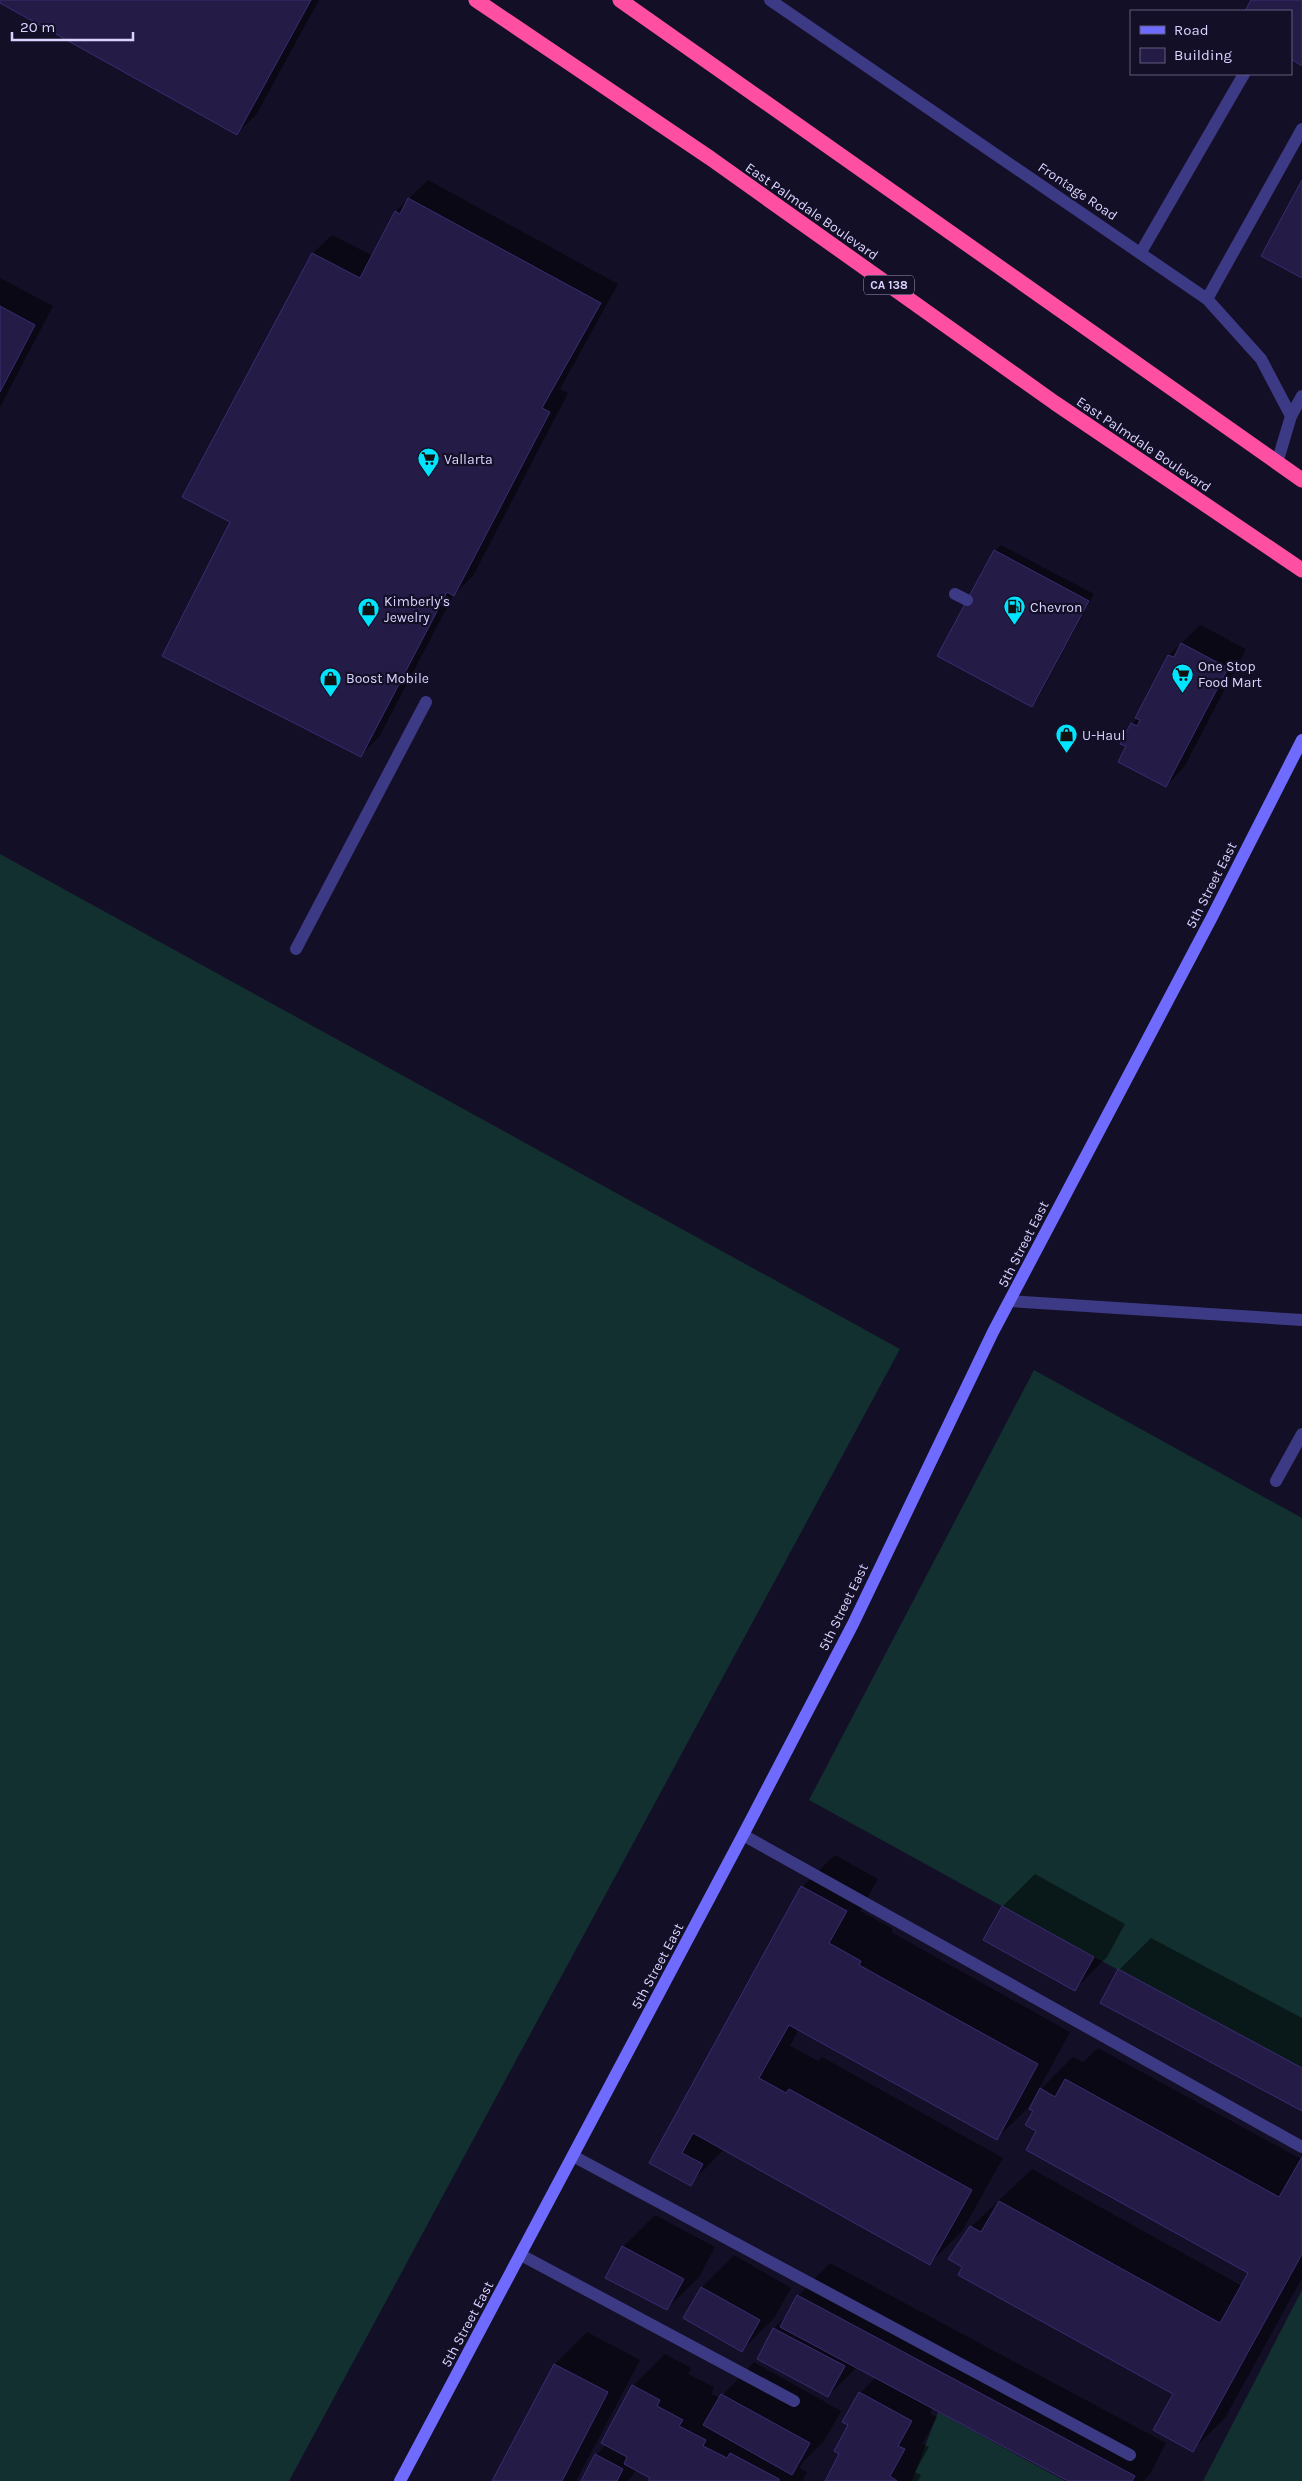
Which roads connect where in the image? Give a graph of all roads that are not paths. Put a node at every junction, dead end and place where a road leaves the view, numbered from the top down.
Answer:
1 (476, 0) edge
2 (620, 0) edge
3 (770, 0) edge
4 (1243, 75) edge
5 (1302, 129) edge
6 (1141, 252) junction
7 (1208, 299) junction
8 (1302, 396) edge
9 (1291, 416) junction
10 (1277, 463) junction
11 (1302, 480) edge
12 (1302, 570) edge
13 (954, 594) dead end
14 (967, 600) dead end
15 (426, 702) dead end
16 (1302, 740) edge
17 (296, 949) dead end
18 (1010, 1301) junction
19 (1302, 1320) edge
20 (1302, 1434) edge
21 (1276, 1480) dead end
22 (743, 1835) junction
23 (1302, 2147) edge
24 (573, 2156) junction
25 (520, 2255) junction
26 (794, 2401) dead end
27 (1130, 2455) dead end
28 (400, 2481) edge

1 - 12 highway, East Palmdale Boulevard / CA 138
2 - 10 highway
3 - 6 street, Frontage Road
4 - 6 street
5 - 7 street
6 - 7 street, Frontage Road
7 - 9 street, Frontage Road
8 - 9 street
9 - 10 street
10 - 11 highway
13 - 14 street
15 - 17 street
16 - 18 street, 5th Street East
18 - 19 street
18 - 22 street, 5th Street East
20 - 21 street
22 - 23 street
22 - 24 street, 5th Street East
24 - 25 street, 5th Street East
24 - 27 street
25 - 26 street
25 - 28 street, 5th Street East

